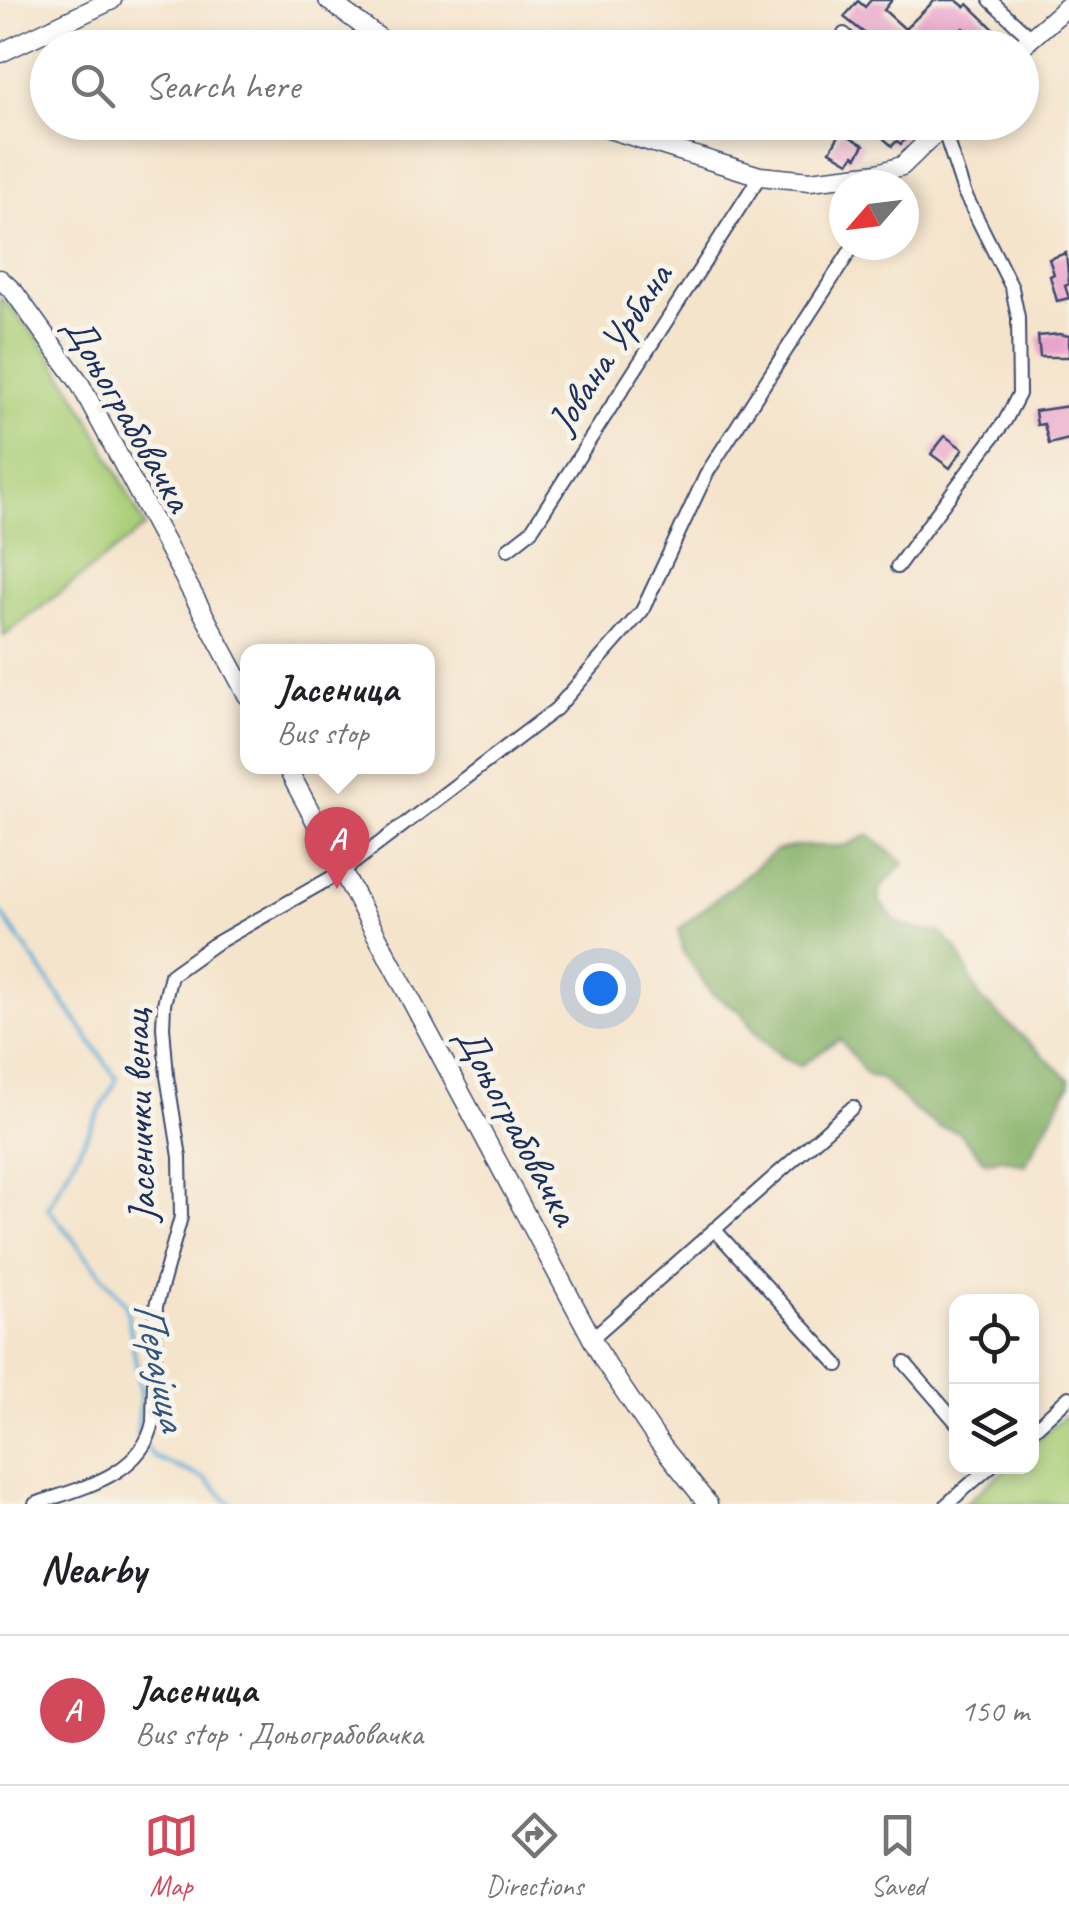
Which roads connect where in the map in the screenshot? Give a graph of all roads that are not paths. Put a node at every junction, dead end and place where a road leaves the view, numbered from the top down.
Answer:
1 (112, 0) edge
2 (328, 0) edge
3 (990, 0) edge
4 (1069, 6) edge
5 (49, 30) edge
6 (369, 30) edge
7 (1015, 30) edge
8 (1039, 31) edge
9 (30, 39) edge
10 (0, 53) edge
11 (644, 140) edge
12 (927, 140) edge
13 (946, 140) edge
14 (902, 166) junction
15 (900, 170) edge
16 (760, 176) junction
17 (844, 260) edge
18 (0, 279) edge
19 (508, 549) dead end
20 (897, 567) dead end
21 (240, 682) edge
22 (290, 774) edge
23 (343, 871) junction
24 (853, 1107) dead end
25 (714, 1229) junction
26 (592, 1338) junction
27 (905, 1363) dead end
28 (838, 1365) dead end
29 (1069, 1397) edge
30 (949, 1414) edge
31 (1039, 1424) edge
32 (982, 1474) edge
33 (34, 1504) edge
34 (708, 1504) edge
35 (947, 1504) edge

1 - 5 street
2 - 6 street
3 - 7 street
4 - 8 street
9 - 10 street
11 - 16 street
12 - 14 street
13 - 20 street
14 - 15 street
14 - 16 street
16 - 19 street, Јована Урбана
17 - 23 street
18 - 21 street, Доњограбовачка
22 - 23 street, Доњограбовачка
23 - 26 street, Доњограбовачка
23 - 33 street, Јасенички венац
24 - 25 street
25 - 26 street
25 - 28 street
26 - 34 street, Доњограбовачка
27 - 30 street
29 - 31 street
32 - 35 street

